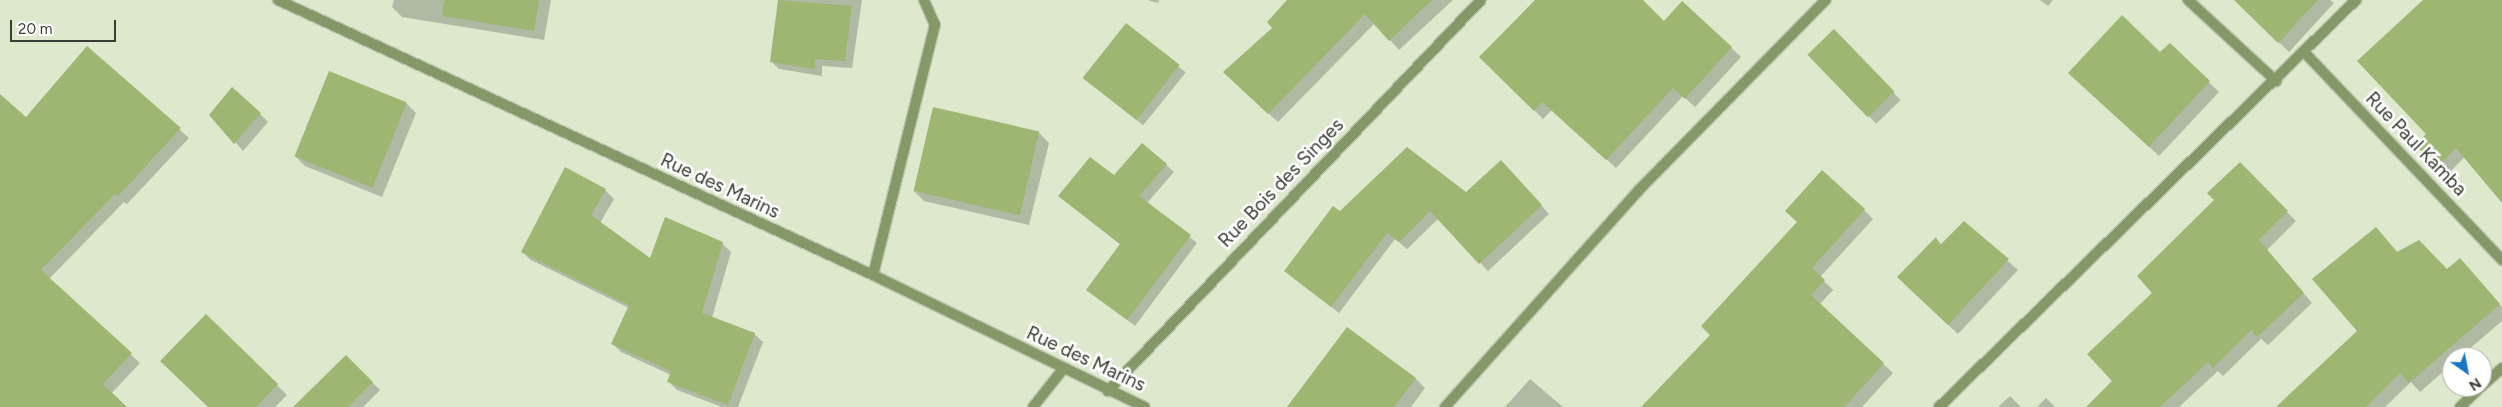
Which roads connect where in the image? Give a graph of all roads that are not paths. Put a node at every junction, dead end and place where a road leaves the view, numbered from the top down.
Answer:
1 (278, 0) edge
2 (924, 0) edge
3 (1481, 0) edge
4 (1826, 0) edge
5 (2188, 0) edge
6 (2356, 0) edge
7 (2305, 52) junction
8 (2276, 81) junction
9 (2502, 260) edge
10 (874, 275) junction
11 (2502, 368) edge
12 (1063, 369) junction
13 (2492, 378) edge
14 (1108, 391) junction
15 (2471, 397) edge
16 (1033, 407) edge
17 (1145, 407) edge
18 (1445, 407) edge
19 (1940, 407) edge
20 (2460, 407) edge

1 - 10 street, Rue des Marins
2 - 10 street
3 - 14 street, Rue Bois des Singes
4 - 18 street
5 - 8 street
6 - 7 street
7 - 8 street
7 - 9 street, Rue Paul Kamba
8 - 19 street
10 - 12 street, Rue des Marins
11 - 13 street
12 - 14 street, Rue des Marins
12 - 16 street
14 - 17 street, Rue des Marins
15 - 20 street

